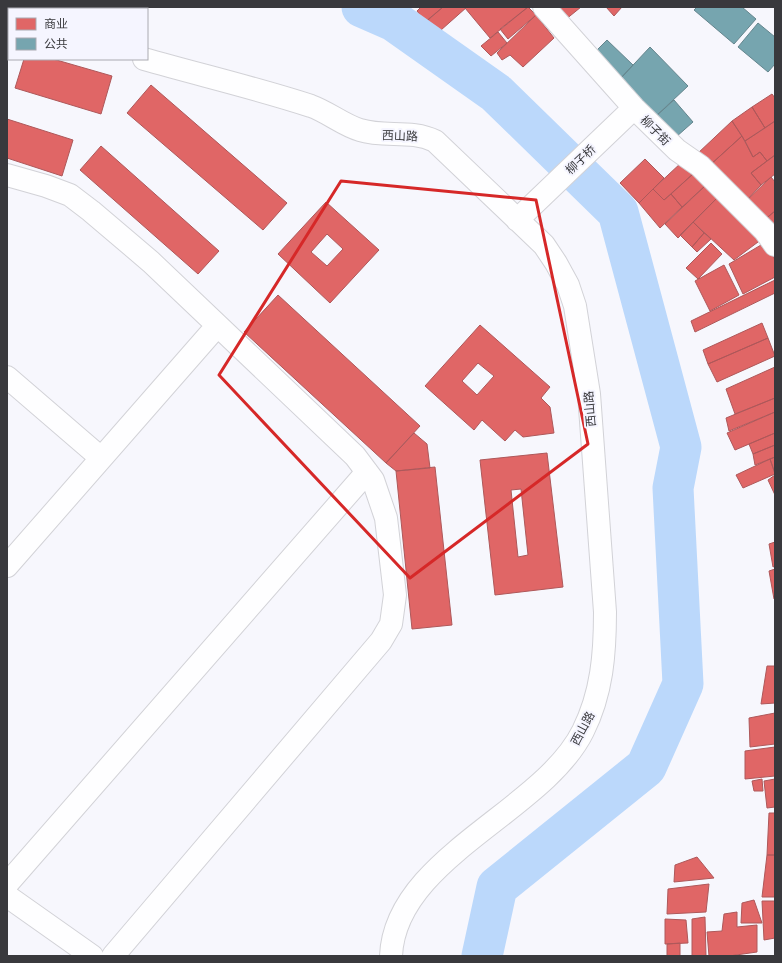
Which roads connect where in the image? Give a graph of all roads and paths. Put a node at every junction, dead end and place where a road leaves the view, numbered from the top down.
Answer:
1 (544, 7) edge
2 (148, 60) edge
3 (634, 108) junction
4 (7, 175) edge
5 (518, 220) junction
6 (775, 245) edge
7 (217, 326) junction
8 (7, 377) edge
9 (101, 458) junction
10 (367, 472) junction
11 (7, 566) edge
12 (7, 884) edge
13 (7, 896) edge
14 (92, 956) edge
15 (114, 956) edge
16 (391, 956) edge

1 - 3 street, 柳子街
2 - 5 street, 西山路
3 - 5 street, 柳子桥
3 - 6 street, 柳子街
4 - 7 street
5 - 16 street, 西山路
7 - 9 street
7 - 10 street
8 - 9 street
9 - 11 street
10 - 12 street
10 - 15 street
13 - 14 street

